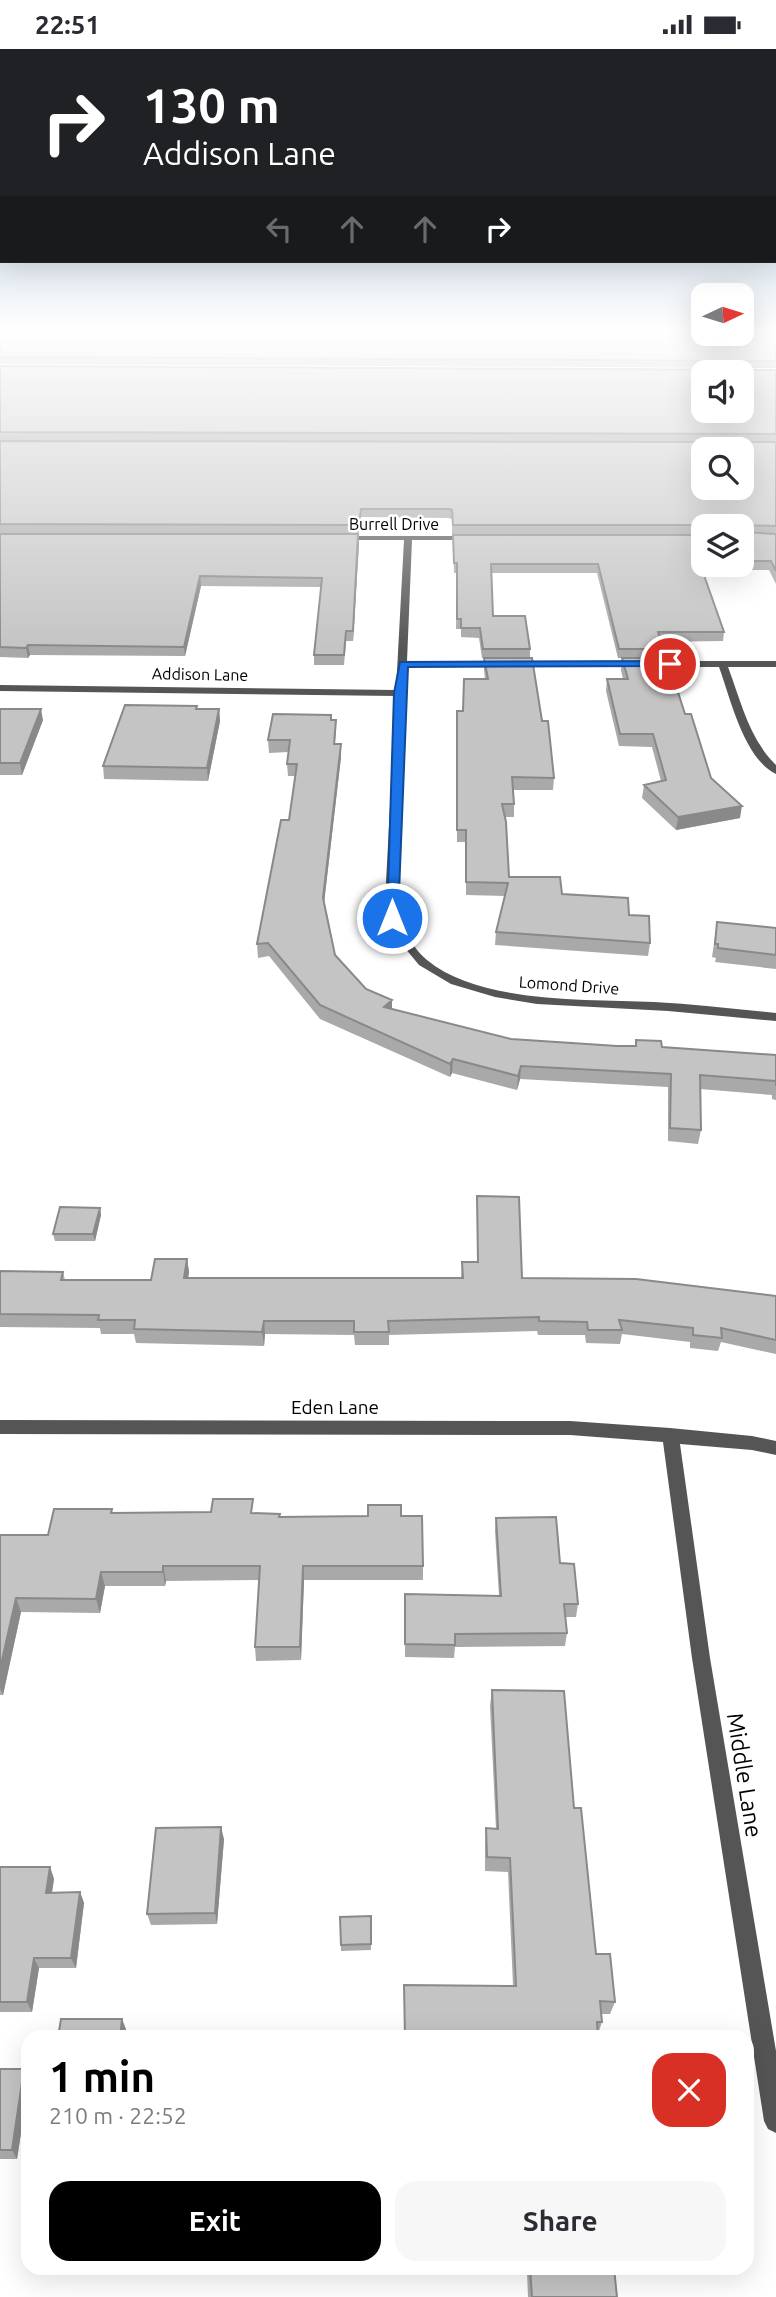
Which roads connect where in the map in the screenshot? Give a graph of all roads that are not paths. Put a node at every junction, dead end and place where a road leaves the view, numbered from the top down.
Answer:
1 (334, 538) edge
2 (408, 538) junction
3 (484, 538) edge
4 (403, 664) junction
5 (723, 664) junction
6 (776, 664) edge
7 (0, 688) edge
8 (399, 693) junction
9 (776, 771) edge
10 (776, 1017) edge
11 (0, 1427) edge
12 (670, 1435) junction
13 (776, 1447) edge
14 (776, 2121) edge

1 - 2 street, Burrell Drive
2 - 3 street, Burrell Drive
2 - 4 street, Lomond Drive
4 - 5 street
4 - 8 street, Lomond Drive
5 - 6 street
5 - 9 street
7 - 8 street, Addison Lane
8 - 10 street, Lomond Drive
11 - 12 street, Eden Lane
12 - 13 street, Eden Lane
12 - 14 street, Middle Lane

